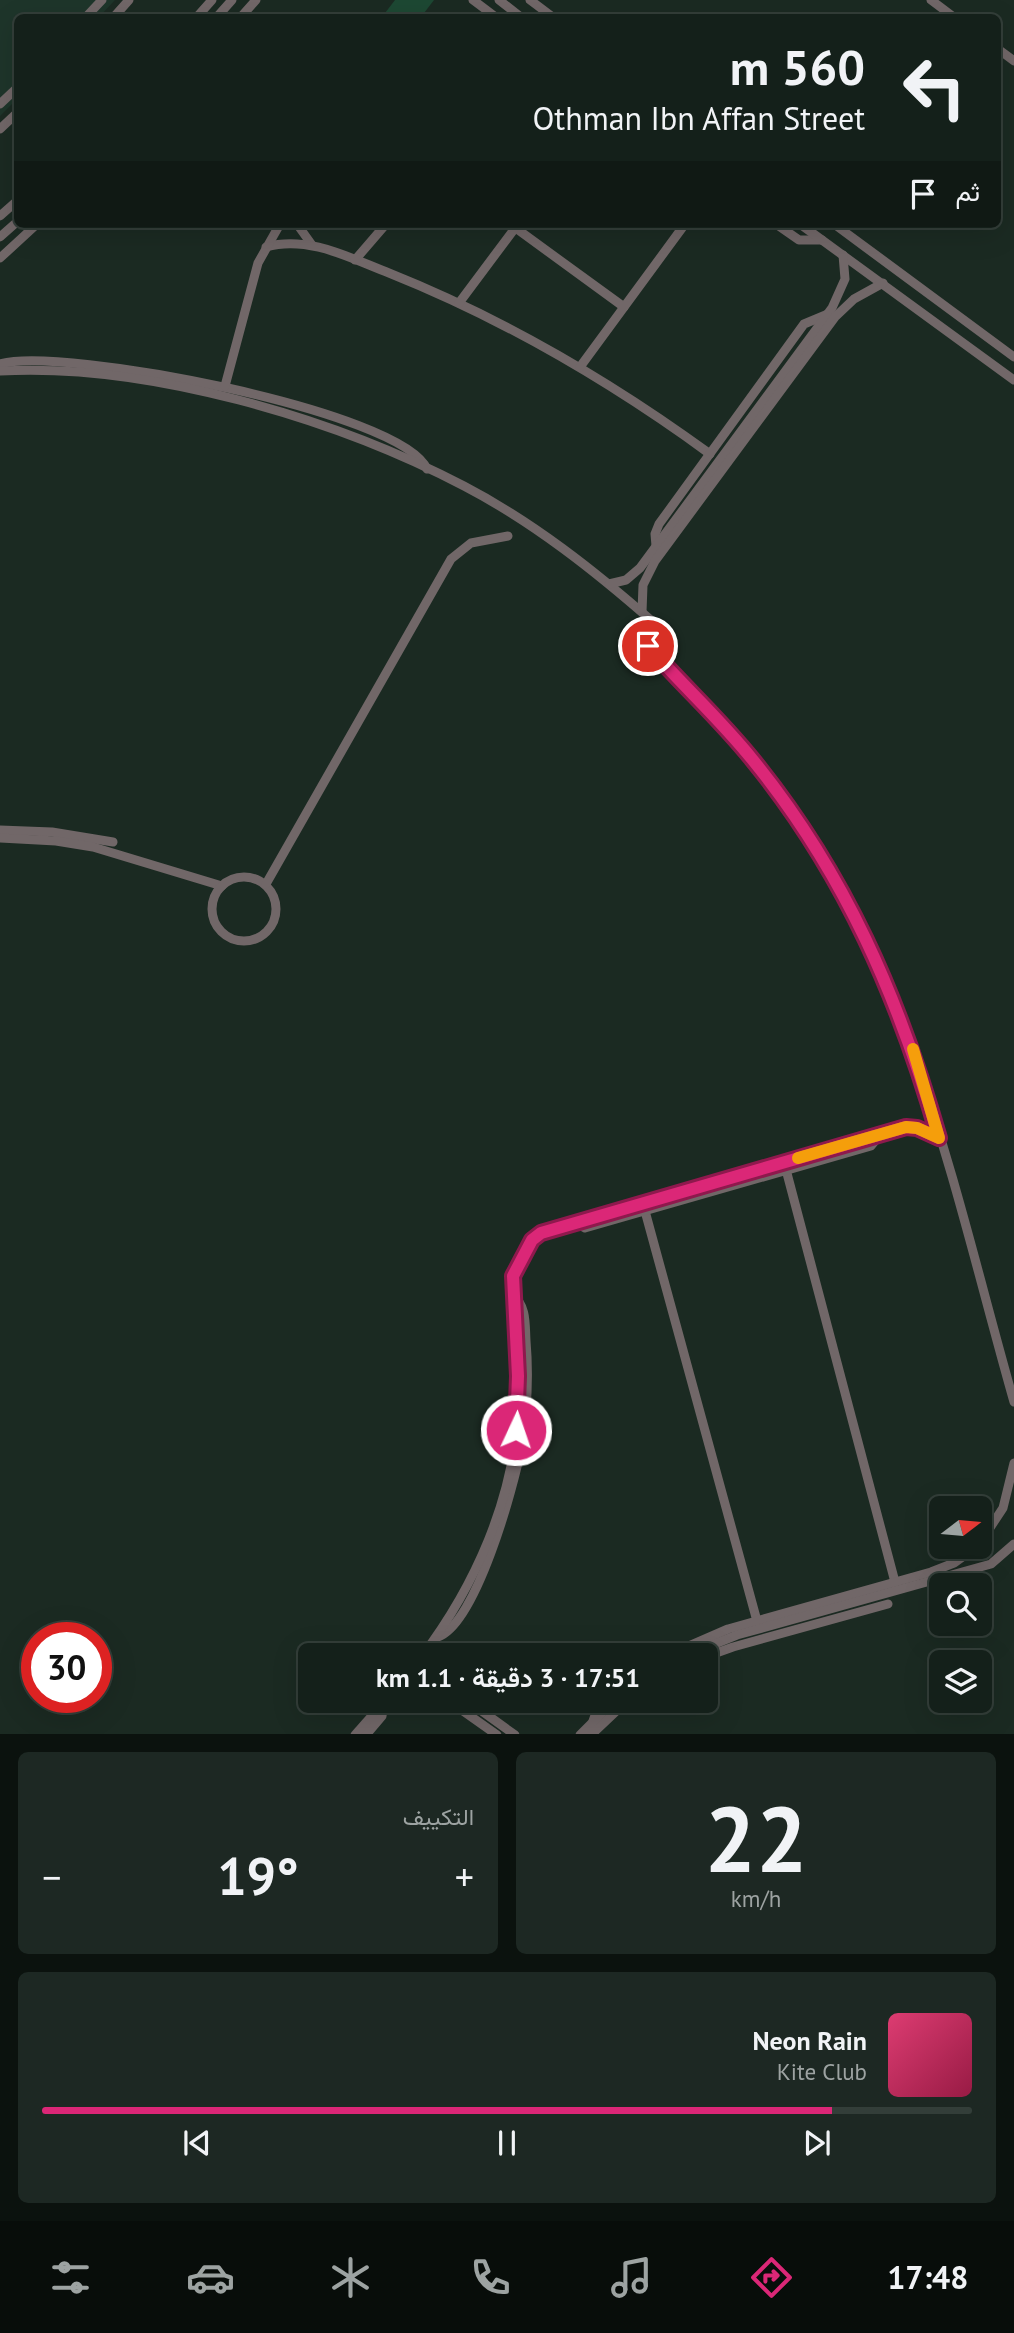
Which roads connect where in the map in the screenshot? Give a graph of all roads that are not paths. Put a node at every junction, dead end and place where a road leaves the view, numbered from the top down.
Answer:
1 (102, 0) edge
2 (129, 0) edge
3 (212, 0) edge
4 (232, 0) edge
5 (256, 0) edge
6 (473, 0) edge
7 (499, 0) edge
8 (530, 0) edge
9 (931, 0) edge
10 (89, 14) edge
11 (117, 14) edge
12 (200, 14) edge
13 (220, 14) edge
14 (244, 14) edge
15 (492, 14) edge
16 (517, 14) edge
17 (549, 14) edge
18 (950, 14) edge
19 (14, 91) edge
20 (0, 104) edge
21 (14, 116) edge
22 (0, 129) edge
23 (14, 204) edge
24 (0, 216) edge
25 (14, 225) edge
26 (33, 228) edge
27 (278, 228) edge
28 (299, 228) edge
29 (383, 228) edge
30 (511, 228) edge
31 (515, 228) edge
32 (682, 228) edge
33 (782, 228) edge
34 (806, 228) edge
35 (839, 228) edge
36 (0, 237) edge
37 (822, 240) junction
38 (313, 246) junction
39 (266, 247) junction
40 (843, 255) junction
41 (0, 258) edge
42 (355, 260) junction
43 (883, 283) junction
44 (459, 303) junction
45 (624, 307) junction
46 (828, 314) junction
47 (1014, 357) edge
48 (0, 364) edge
49 (580, 367) junction
50 (0, 371) edge
51 (1014, 380) edge
52 (225, 386) junction
53 (710, 454) junction
54 (426, 469) junction
55 (508, 537) dead end
56 (656, 546) junction
57 (609, 584) junction
58 (642, 612) junction
59 (0, 830) edge
60 (0, 838) edge
61 (113, 842) dead end
62 (266, 884) junction
63 (222, 886) junction
64 (939, 1138) junction
65 (785, 1166) junction
66 (645, 1211) junction
67 (572, 1221) junction
68 (1014, 1402) edge
69 (1014, 1463) edge
70 (992, 1525) edge
71 (1014, 1544) edge
72 (960, 1559) edge
73 (937, 1573) edge
74 (947, 1573) edge
75 (929, 1577) edge
76 (929, 1577) edge
77 (895, 1583) junction
78 (888, 1604) dead end
79 (757, 1621) junction
80 (432, 1643) edge
81 (692, 1643) edge
82 (718, 1650) edge
83 (718, 1650) edge
84 (374, 1713) edge
85 (382, 1713) edge
86 (466, 1713) edge
87 (485, 1713) edge
88 (596, 1713) edge
89 (601, 1713) edge
90 (613, 1713) edge
91 (593, 1721) junction
92 (355, 1734) edge
93 (366, 1734) edge
94 (496, 1734) edge
95 (515, 1734) edge
96 (580, 1734) edge
97 (591, 1734) edge

1 - 10 street
2 - 11 street
3 - 12 street
4 - 13 street
5 - 14 street
6 - 15 street
7 - 16 street
8 - 17 street
9 - 18 street
19 - 20 street
21 - 22 street
23 - 24 street
25 - 36 street
26 - 41 street
27 - 39 street
28 - 38 street
29 - 42 street
30 - 44 street
31 - 45 street
32 - 45 street
33 - 37 street
34 - 37 street
35 - 47 street
37 - 40 street
38 - 39 street
38 - 42 street
39 - 52 street
40 - 43 street
40 - 46 street
42 - 44 street
43 - 51 street
43 - 58 street
44 - 49 street
45 - 49 street
46 - 53 street
46 - 56 street
48 - 52 street
49 - 53 street
50 - 54 street
52 - 54 street
53 - 56 street
54 - 57 street
55 - 62 street
56 - 57 street
57 - 58 street
58 - 64 street
59 - 61 street
60 - 63 street
62 - 63 street
62 - 63 street
64 - 65 street
64 - 68 street
65 - 66 street
65 - 67 street
65 - 77 street
66 - 67 street
66 - 79 street
67 - 80 street
69 - 70 street
71 - 74 street
72 - 73 street
75 - 77 street
76 - 82 street
77 - 79 street
78 - 83 street
79 - 81 street
84 - 92 street
85 - 93 street
86 - 94 street
87 - 95 street
88 - 91 street
89 - 91 street
90 - 97 street
91 - 96 street

